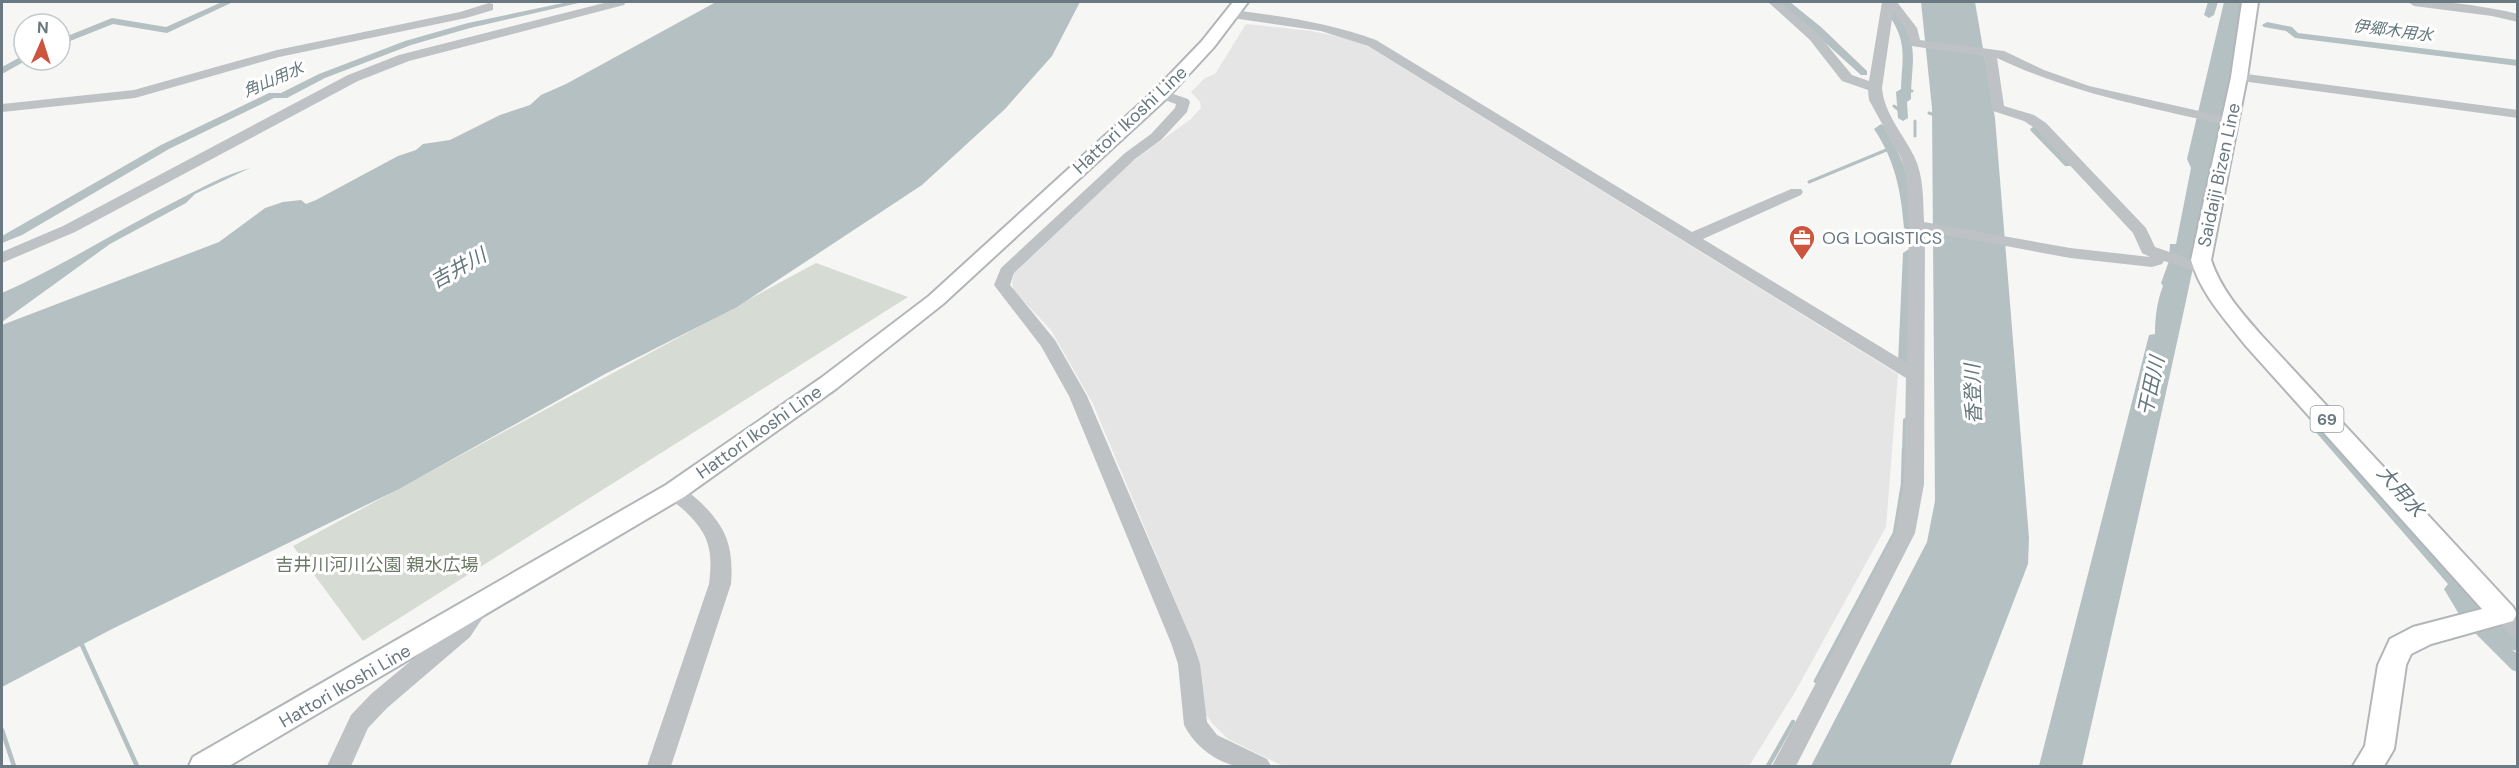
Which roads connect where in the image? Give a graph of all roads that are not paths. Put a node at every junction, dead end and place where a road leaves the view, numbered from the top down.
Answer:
1 (620, 2) edge
2 (1774, 2) edge
3 (1890, 2) edge
4 (2250, 2) edge
5 (2414, 2) edge
6 (488, 4) edge
7 (1236, 8) edge
8 (2517, 18) edge
9 (553, 20) junction
10 (488, 25) junction
11 (1988, 53) junction
12 (404, 58) junction
13 (2239, 77) junction
14 (1875, 88) junction
15 (1161, 94) junction
16 (2, 108) edge
17 (2517, 114) edge
18 (2228, 121) junction
19 (1796, 192) dead end
20 (1921, 226) junction
21 (1691, 238) junction
22 (2162, 255) junction
23 (2, 258) edge
24 (2200, 268) junction
25 (1914, 375) junction
26 (675, 491) junction
27 (479, 607) junction
28 (2512, 619) edge
29 (204, 766) edge
30 (339, 766) edge
31 (659, 766) edge
32 (1259, 766) edge
33 (1784, 766) edge
34 (2367, 766) edge

1 - 9 street
2 - 14 street
3 - 11 street
3 - 14 street
4 - 13 main road, Saidaiji Bizen Line / 69
5 - 8 street
6 - 10 street
6 - 16 street
7 - 15 main road, Hattori Ikoshi Line
7 - 21 street
9 - 10 street
9 - 12 street
10 - 12 street
11 - 18 street
11 - 22 street
12 - 23 street
13 - 17 street
13 - 18 main road, Saidaiji Bizen Line / 69
14 - 20 street
15 - 26 main road, Hattori Ikoshi Line
15 - 32 street
18 - 24 main road, Saidaiji Bizen Line / 69
19 - 21 street
20 - 22 street
20 - 25 street
21 - 25 street
22 - 24 street
24 - 28 main road, Saidaiji Bizen Line / 69
25 - 33 street
26 - 27 main road, Hattori Ikoshi Line
26 - 31 street
27 - 29 main road, Hattori Ikoshi Line
27 - 30 street
28 - 34 main road, Saidaiji Bizen Line / 69

